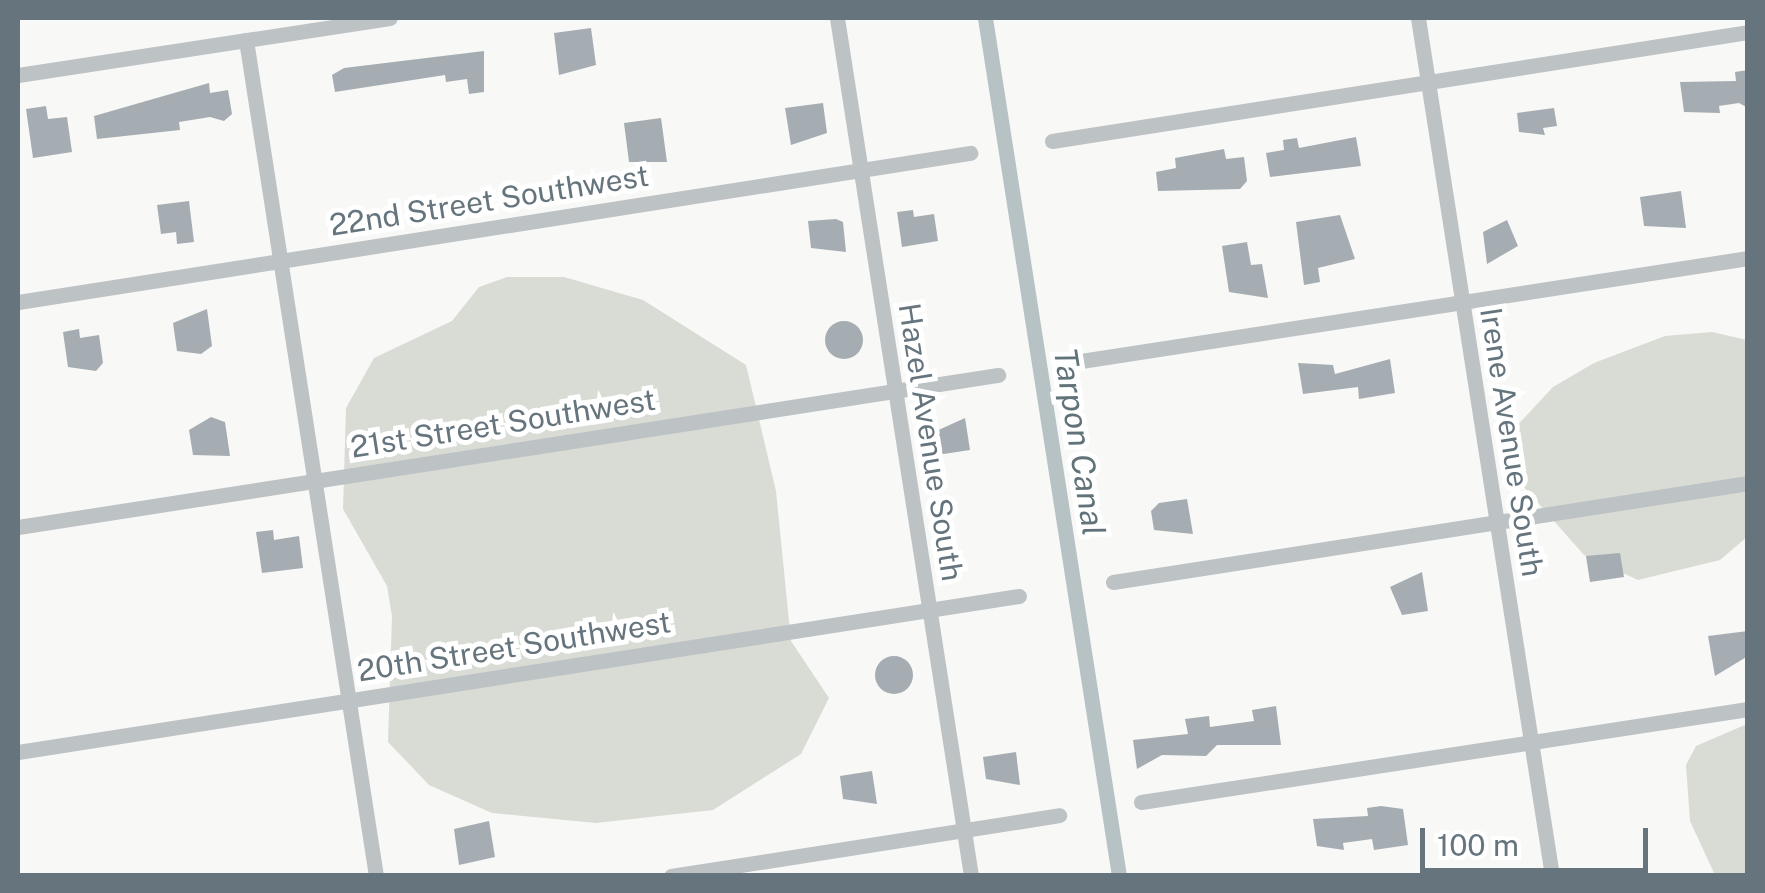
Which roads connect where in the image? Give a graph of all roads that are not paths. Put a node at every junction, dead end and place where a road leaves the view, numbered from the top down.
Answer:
1 (390, 18) edge
2 (837, 18) edge
3 (1418, 18) edge
4 (1748, 32) edge
5 (246, 40) junction
6 (18, 76) edge
7 (1428, 82) junction
8 (1052, 141) dead end
9 (970, 153) dead end
10 (861, 170) junction
11 (1748, 258) edge
12 (281, 261) junction
13 (1462, 301) junction
14 (18, 302) edge
15 (1082, 361) dead end
16 (998, 375) dead end
17 (896, 390) junction
18 (315, 480) junction
19 (1748, 483) edge
20 (1496, 522) junction
21 (18, 527) edge
22 (1113, 582) dead end
23 (1019, 596) dead end
24 (930, 610) junction
25 (349, 700) junction
26 (1748, 709) edge
27 (1531, 741) junction
28 (18, 752) edge
29 (1141, 802) dead end
30 (1059, 815) dead end
31 (964, 830) junction
32 (376, 876) edge
33 (671, 876) edge
34 (971, 876) edge
35 (1552, 876) edge

1 - 5 street
2 - 10 street, Hazel Avenue South
3 - 7 street, Irene Avenue South
4 - 7 street
5 - 6 street
5 - 12 street
7 - 8 street
7 - 13 street, Irene Avenue South
9 - 10 street, 22nd Street Southwest
10 - 12 street, 22nd Street Southwest
10 - 17 street, Hazel Avenue South
11 - 13 street
12 - 14 street, 22nd Street Southwest
12 - 18 street
13 - 15 street
13 - 20 street, Irene Avenue South
16 - 17 street, 21st Street Southwest
17 - 18 street, 21st Street Southwest
17 - 24 street, Hazel Avenue South
18 - 21 street, 21st Street Southwest
18 - 25 street
19 - 20 street
20 - 22 street
20 - 27 street, Irene Avenue South
23 - 24 street, 20th Street Southwest
24 - 25 street, 20th Street Southwest
24 - 31 street, Hazel Avenue South
25 - 28 street, 20th Street Southwest
25 - 32 street
26 - 27 street
27 - 29 street
27 - 35 street, Irene Avenue South
30 - 31 street
31 - 33 street
31 - 34 street, Hazel Avenue South

